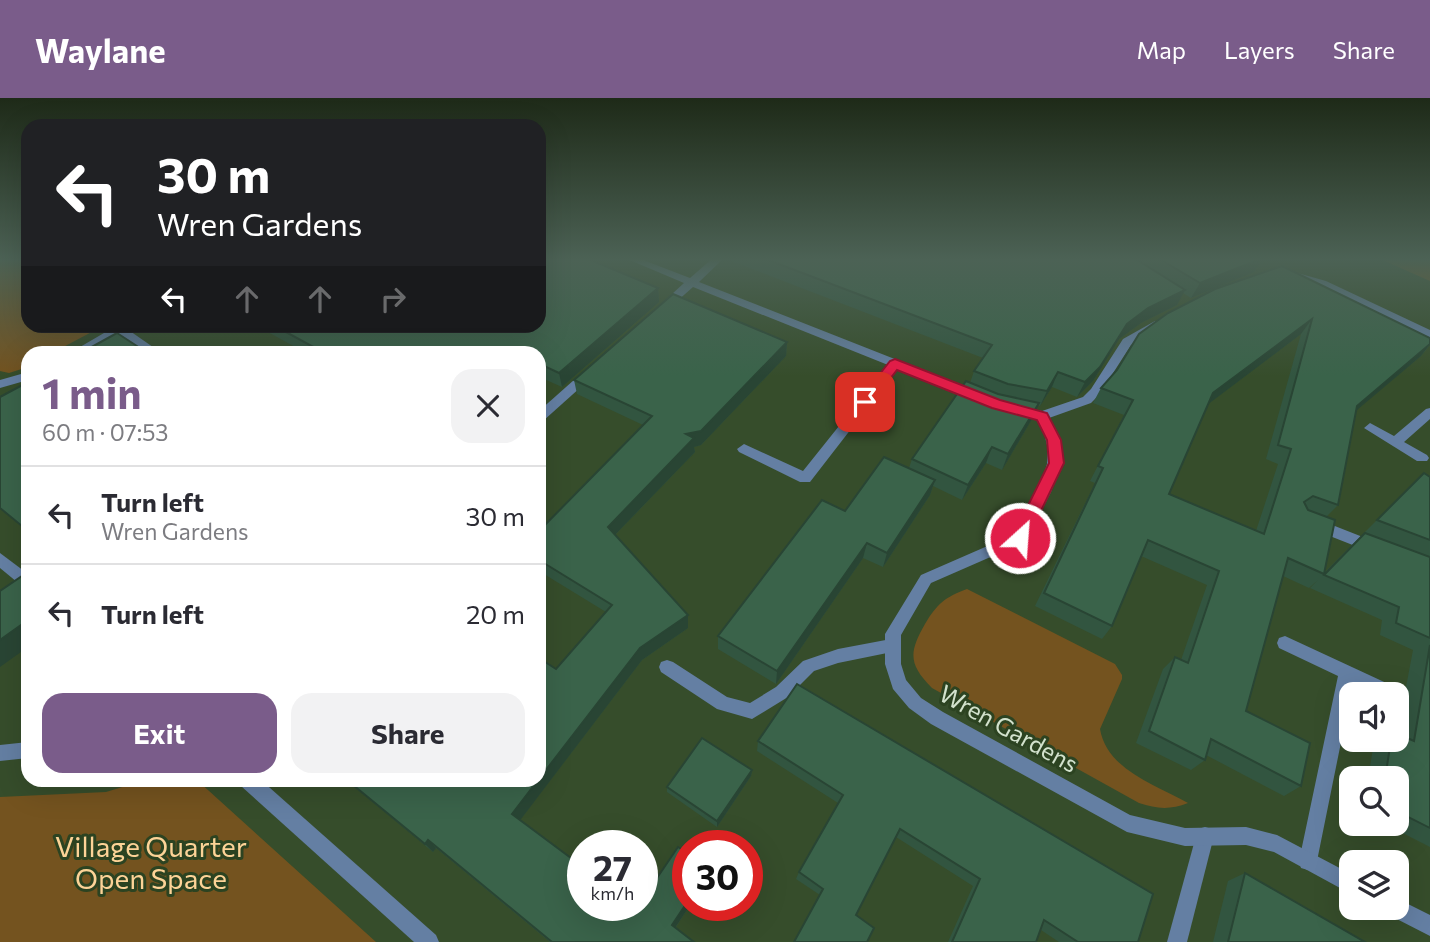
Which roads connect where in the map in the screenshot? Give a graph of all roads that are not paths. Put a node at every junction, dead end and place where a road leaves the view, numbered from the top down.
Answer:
1 (674, 297) edge
2 (729, 297) edge
3 (1352, 297) edge
4 (651, 318) edge
5 (1167, 319) edge
6 (111, 333) edge
7 (129, 333) edge
8 (1430, 335) edge
9 (88, 346) edge
10 (146, 346) edge
11 (600, 364) edge
12 (895, 364) junction
13 (21, 378) edge
14 (0, 384) edge
15 (984, 399) edge
16 (1009, 408) edge
17 (546, 412) edge
18 (1430, 412) edge
19 (1042, 416) junction
20 (1370, 428) dead end
21 (1396, 442) junction
22 (744, 449) dead end
23 (1422, 458) dead end
24 (1300, 518) edge
25 (1391, 554) edge
26 (0, 559) edge
27 (21, 577) edge
28 (1285, 643) dead end
29 (891, 646) junction
30 (667, 667) dead end
31 (1347, 672) junction
32 (1368, 682) edge
33 (21, 751) edge
34 (0, 753) edge
35 (255, 787) edge
36 (1205, 836) junction
37 (1308, 861) junction
38 (1339, 878) edge
39 (1409, 915) edge
40 (1430, 926) edge
41 (429, 942) edge
42 (1177, 942) edge

1 - 4 street
2 - 12 street
3 - 8 street
5 - 19 street
6 - 9 street
7 - 10 street
11 - 17 street
12 - 15 street
12 - 22 street
13 - 14 street
16 - 19 street
18 - 21 street
19 - 29 street
20 - 21 street
21 - 23 street
24 - 25 street
26 - 27 street
28 - 31 street
29 - 30 street
29 - 36 street, Wren Gardens
31 - 32 street
31 - 37 street
33 - 34 street
35 - 41 street
36 - 37 street, Wren Gardens
36 - 42 street
37 - 38 street, Wren Gardens
39 - 40 street

